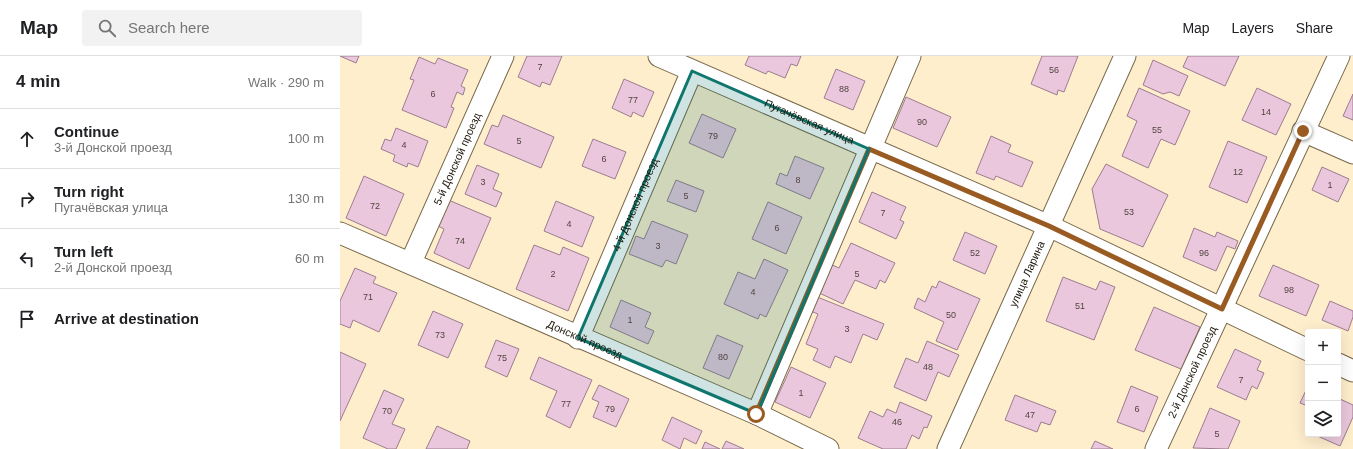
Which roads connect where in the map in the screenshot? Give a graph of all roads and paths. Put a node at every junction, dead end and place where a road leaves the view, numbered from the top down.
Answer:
1 (503, 56) edge
2 (659, 56) edge
3 (910, 56) edge
4 (1125, 56) edge
5 (1339, 56) edge
6 (692, 71) junction
7 (1303, 131) junction
8 (869, 149) junction
9 (1353, 153) edge
10 (1049, 226) junction
11 (340, 233) edge
12 (411, 262) junction
13 (1222, 309) junction
14 (578, 338) junction
15 (1305, 349) edge
16 (1340, 365) edge
17 (1353, 371) edge
18 (756, 414) junction
19 (828, 449) edge
20 (948, 449) edge
21 (1156, 449) edge

1 - 12 street, 5-й Донской проезд
2 - 6 street, Пугачёвская улица
3 - 8 street
4 - 10 street, улица Ларина
5 - 7 street, 2-й Донской проезд
6 - 8 street, Пугачёвская улица
6 - 14 street, 4-й Донской проезд
7 - 9 street
7 - 13 street, 2-й Донской проезд
8 - 10 street, Пугачёвская улица
8 - 18 street
10 - 13 street, Пугачёвская улица
10 - 20 street, улица Ларина
11 - 12 street, Донской проезд
12 - 14 street, Донской проезд
13 - 15 street, Пугачёвская улица
13 - 21 street, 2-й Донской проезд
14 - 18 street, Донской проезд
16 - 17 street
18 - 19 street, Донской проезд

